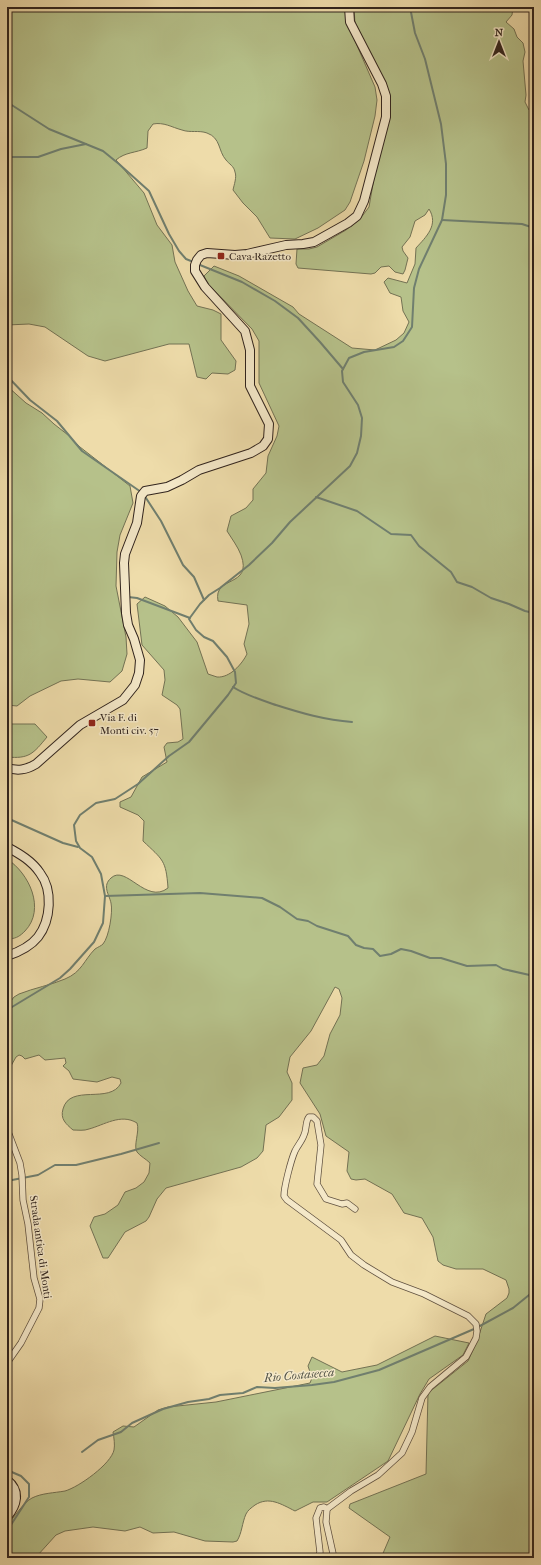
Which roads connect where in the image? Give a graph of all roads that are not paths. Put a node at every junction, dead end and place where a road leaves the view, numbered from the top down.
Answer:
1 (349, 7) edge
2 (7, 768) edge
3 (7, 846) edge
4 (7, 956) edge
5 (7, 1129) edge
6 (355, 1208) dead end
7 (7, 1363) edge
8 (7, 1480) edge
9 (328, 1509) junction
10 (7, 1517) edge
11 (318, 1558) edge
12 (334, 1558) edge

1 - 2 street
3 - 4 street
5 - 7 street, Strada antica di Monti
6 - 9 street
8 - 10 street
9 - 11 street
9 - 12 street

